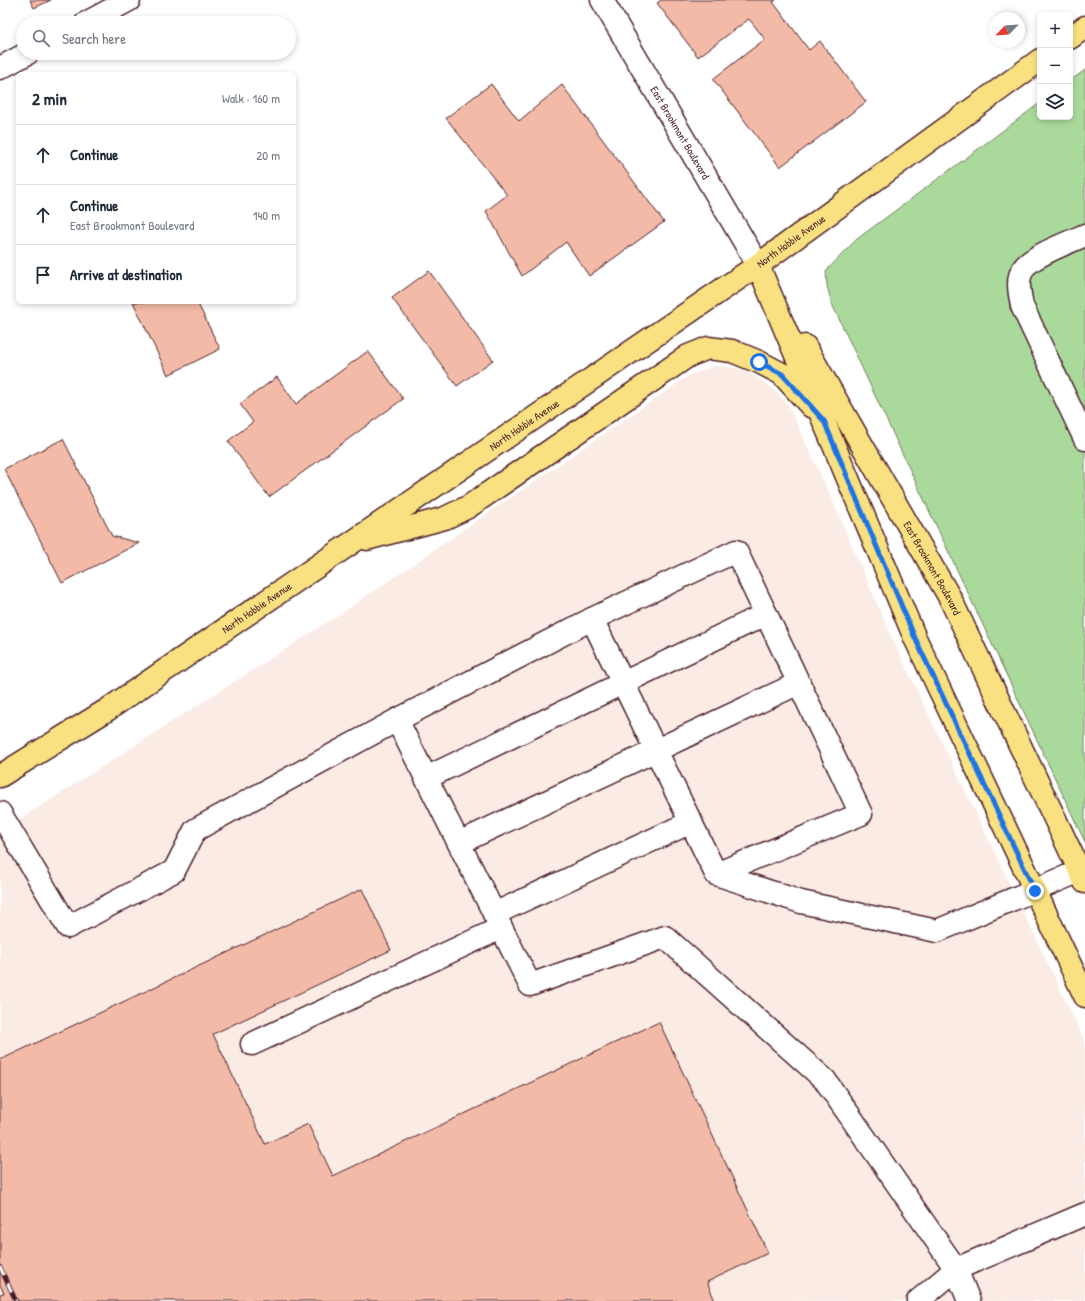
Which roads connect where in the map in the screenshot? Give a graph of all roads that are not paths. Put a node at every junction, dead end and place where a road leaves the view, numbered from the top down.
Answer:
1 (129, 0) edge
2 (602, 0) edge
3 (99, 16) edge
4 (1085, 27) edge
5 (1073, 36) edge
6 (16, 59) edge
7 (1037, 62) edge
8 (0, 68) edge
9 (1085, 235) edge
10 (758, 265) junction
11 (824, 421) junction
12 (1085, 439) edge
13 (351, 544) junction
14 (766, 614) junction
15 (592, 619) junction
16 (799, 683) junction
17 (624, 684) junction
18 (397, 720) junction
19 (656, 750) junction
20 (0, 776) edge
21 (426, 778) junction
22 (0, 813) edge
23 (691, 822) junction
24 (459, 843) junction
25 (716, 874) junction
26 (1082, 877) edge
27 (1035, 891) junction
28 (498, 921) junction
29 (1085, 996) edge
30 (252, 1044) dead end
31 (1085, 1214) edge
32 (956, 1269) junction
33 (918, 1301) edge
34 (969, 1301) edge

1 - 3 street
2 - 10 street, East Brookmont Boulevard
4 - 5 main road
6 - 8 street
7 - 10 main road, North Hobbie Avenue
9 - 12 street
10 - 11 main road, East Brookmont Boulevard
10 - 13 main road, North Hobbie Avenue
10 - 26 main road, East Brookmont Boulevard
11 - 13 main road
11 - 27 main road, East Brookmont Boulevard
13 - 20 main road, North Hobbie Avenue
14 - 15 street
14 - 16 street
14 - 17 street
15 - 17 street
15 - 18 street
16 - 19 street
16 - 25 street
17 - 19 street
17 - 21 street
18 - 21 street
18 - 22 street
19 - 23 street
19 - 24 street
21 - 24 street
23 - 25 street
23 - 28 street
24 - 28 street
25 - 27 street
26 - 27 street
27 - 29 main road, East Brookmont Boulevard
28 - 30 street
28 - 32 street
31 - 32 street
32 - 33 street
32 - 34 street

